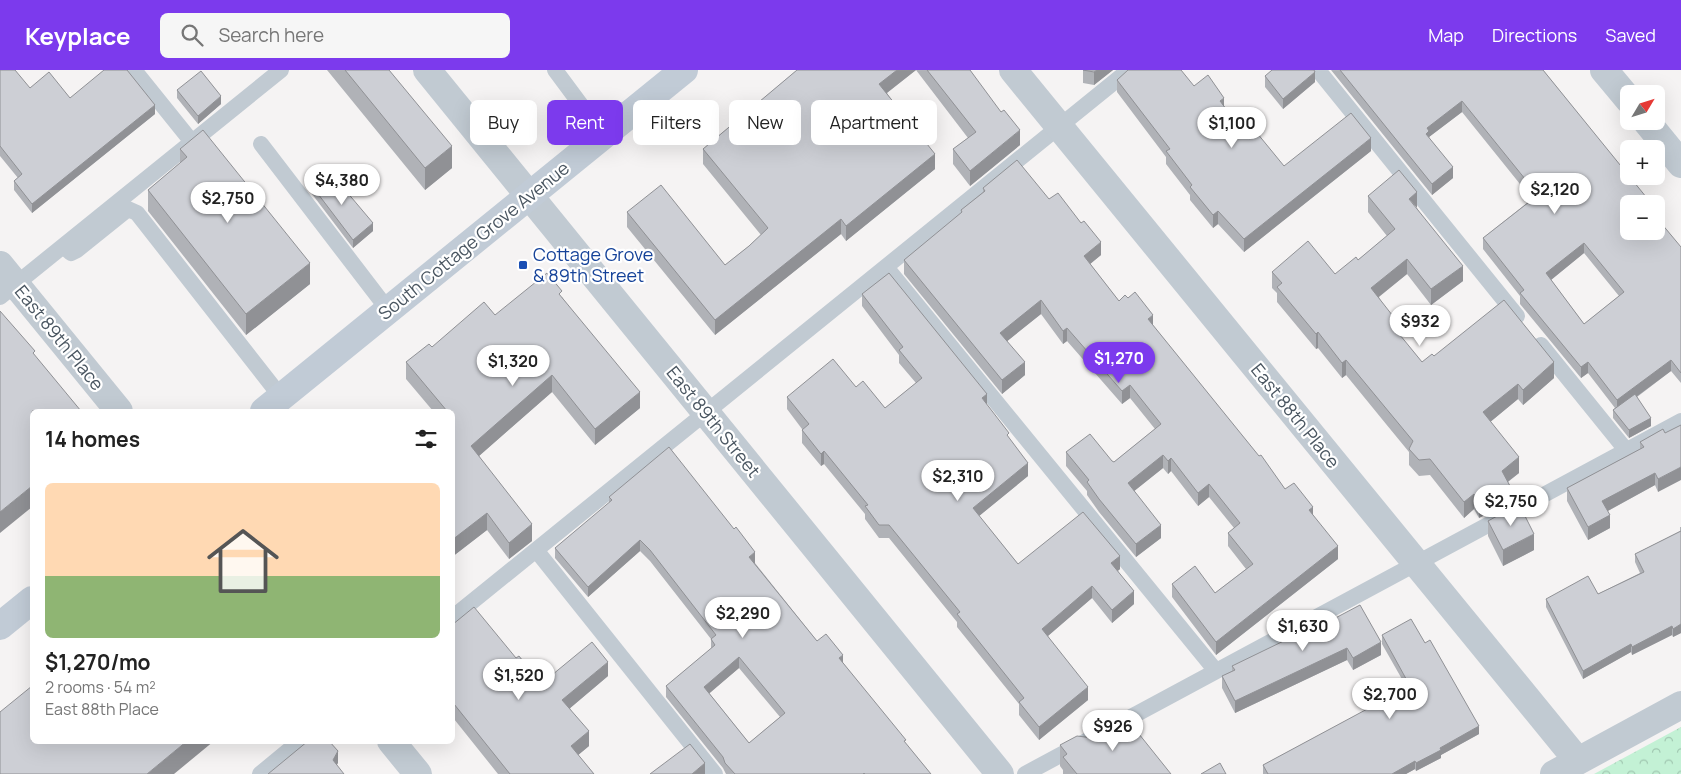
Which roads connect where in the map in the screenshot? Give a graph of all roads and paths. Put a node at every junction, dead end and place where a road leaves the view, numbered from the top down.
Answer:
1 (134, 70) edge
2 (280, 70) edge
3 (427, 70) edge
4 (555, 70) edge
5 (684, 70) edge
6 (1013, 70) edge
7 (1129, 70) edge
8 (1318, 70) edge
9 (1604, 70) edge
10 (1620, 89) edge
11 (577, 100) edge
12 (623, 120) edge
13 (1059, 126) junction
14 (1653, 130) edge
15 (192, 142) junction
16 (261, 144) dead end
17 (593, 145) edge
18 (1681, 164) edge
19 (530, 196) junction
20 (63, 246) junction
21 (886, 267) junction
22 (5, 282) edge
23 (389, 311) junction
24 (273, 404) edge
25 (117, 409) edge
26 (706, 413) junction
27 (1681, 421) edge
28 (1626, 450) junction
29 (536, 550) junction
30 (1416, 563) junction
31 (30, 602) edge
32 (455, 616) edge
33 (0, 626) edge
34 (1216, 671) junction
35 (1681, 705) edge
36 (296, 744) edge
37 (393, 744) edge
38 (1578, 761) junction
39 (260, 774) edge
40 (418, 774) edge
41 (715, 774) edge
42 (1000, 774) edge
43 (1025, 774) edge
44 (1554, 774) edge

1 - 15 lane
2 - 15 lane
3 - 19 street, East 89th Street
4 - 11 lane
5 - 12 main road, South Cottage Grove Avenue
6 - 13 street, East 88th Place
7 - 13 lane
8 - 28 lane
9 - 10 street
13 - 21 lane
13 - 30 street, East 88th Place
14 - 18 street
15 - 20 lane
16 - 23 lane
17 - 19 main road, South Cottage Grove Avenue
19 - 23 main road, South Cottage Grove Avenue
19 - 26 street, East 89th Street
20 - 22 lane
20 - 24 lane
21 - 26 lane
21 - 34 lane
22 - 25 street, East 89th Place
23 - 24 main road, South Cottage Grove Avenue
26 - 29 lane
26 - 42 street, East 89th Street
27 - 28 lane
28 - 30 lane
29 - 32 lane
29 - 41 lane
30 - 34 lane
30 - 38 street, East 88th Place
31 - 33 main road
34 - 43 lane
35 - 38 street
36 - 39 lane
37 - 40 street
38 - 44 street

